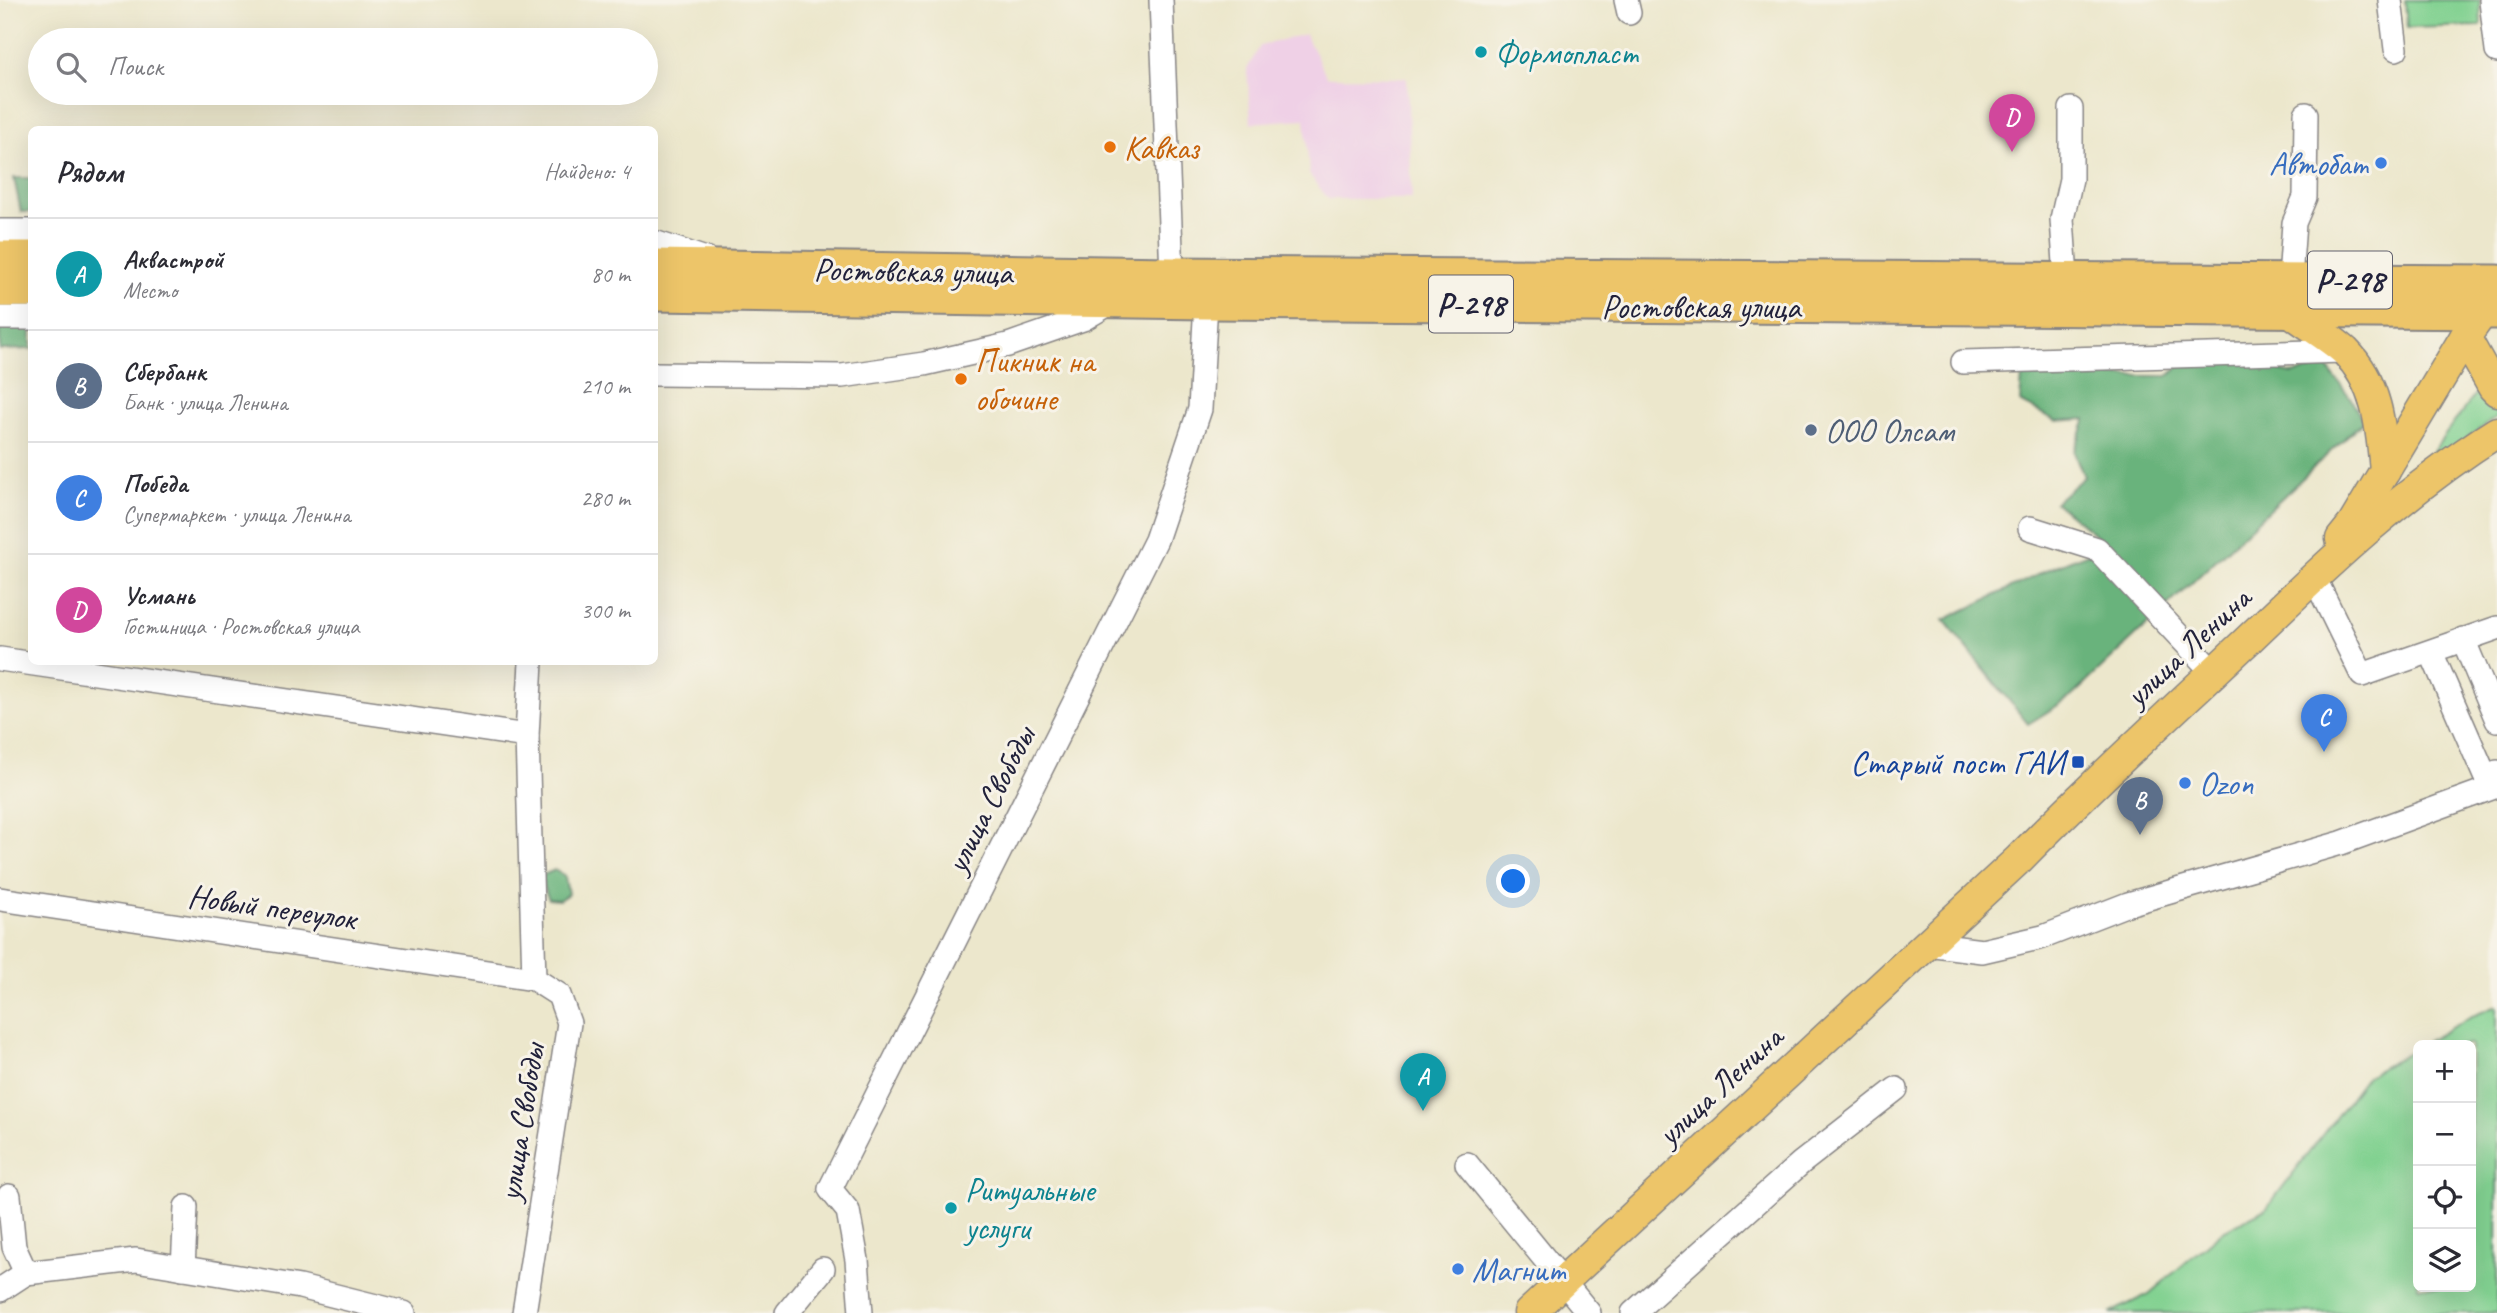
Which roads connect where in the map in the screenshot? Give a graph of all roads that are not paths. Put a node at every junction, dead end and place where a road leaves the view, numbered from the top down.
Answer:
1 (1161, 0) edge
2 (2390, 0) edge
3 (2491, 0) edge
4 (2396, 49) dead end
5 (2497, 51) edge
6 (2071, 109) dead end
7 (2306, 114) dead end
8 (0, 231) edge
9 (28, 231) edge
10 (658, 243) edge
11 (0, 258) edge
12 (28, 258) edge
13 (658, 266) edge
14 (729, 267) junction
15 (1172, 274) junction
16 (2066, 278) junction
17 (2497, 282) edge
18 (0, 290) edge
19 (28, 290) edge
20 (658, 294) edge
21 (2289, 295) junction
22 (1114, 301) junction
23 (1206, 302) junction
24 (2486, 315) edge
25 (0, 318) edge
26 (28, 318) edge
27 (2344, 351) junction
28 (1963, 362) dead end
29 (658, 374) edge
30 (2497, 391) edge
31 (2497, 432) edge
32 (2385, 471) junction
33 (2030, 528) dead end
34 (2313, 575) junction
35 (2497, 628) edge
36 (2463, 639) junction
37 (2431, 652) junction
38 (0, 659) edge
39 (28, 663) edge
40 (41, 665) edge
41 (531, 665) edge
42 (2213, 672) junction
43 (2497, 720) edge
44 (527, 736) junction
45 (2497, 772) edge
46 (2497, 786) edge
47 (0, 900) edge
48 (1927, 944) junction
49 (534, 979) junction
50 (1896, 1089) dead end
51 (1467, 1164) dead end
52 (9, 1196) dead end
53 (186, 1207) dead end
54 (183, 1268) junction
55 (823, 1269) dead end
56 (26, 1273) junction
57 (1562, 1281) junction
58 (0, 1290) edge
59 (404, 1313) edge
60 (524, 1313) edge
61 (787, 1313) edge
62 (861, 1313) edge
63 (1529, 1313) edge
64 (1588, 1313) edge
65 (1633, 1313) edge

1 - 15 street
2 - 4 street
3 - 5 street
6 - 16 street
7 - 21 street
8 - 9 street
10 - 14 street
11 - 12 highway
13 - 14 highway, Ростовская улица / Р-298
14 - 15 highway, Ростовская улица / Р-298
15 - 16 highway, Ростовская улица / Р-298
16 - 21 highway, Ростовская улица / Р-298
17 - 21 highway, Р-298
18 - 19 highway
20 - 22 highway, Ростовская улица / Р-298
21 - 23 highway, Ростовская улица / Р-298
21 - 24 highway, Р-298
21 - 27 main road
22 - 23 highway, Ростовская улица / Р-298
22 - 29 street, Ростовская улица
23 - 62 street, улица Свободы
24 - 30 main road
24 - 32 main road
25 - 26 street
27 - 28 street
27 - 32 main road
31 - 34 main road
32 - 34 main road
33 - 42 street
34 - 37 street
34 - 42 main road, улица Ленина
35 - 36 street
36 - 37 street
36 - 43 street
37 - 45 street
38 - 39 street
40 - 44 street
41 - 44 street
42 - 48 main road, улица Ленина
44 - 49 street
46 - 48 street
47 - 49 street, Новый переулок
48 - 57 main road, улица Ленина
49 - 60 street, улица Свободы
50 - 65 street
51 - 57 street
52 - 56 street
53 - 54 street
54 - 56 street
54 - 59 street
55 - 61 street
56 - 58 street
57 - 63 main road, улица Ленина
57 - 64 street

